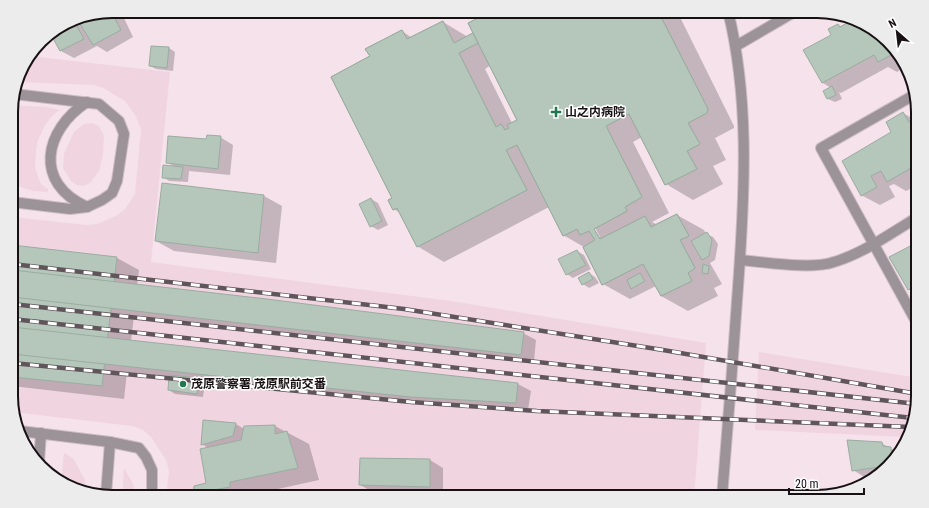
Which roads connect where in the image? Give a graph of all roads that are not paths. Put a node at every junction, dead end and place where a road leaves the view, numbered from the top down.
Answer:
1 (730, 18) edge
2 (784, 18) edge
3 (736, 46) junction
4 (20, 95) edge
5 (910, 97) edge
6 (87, 102) junction
7 (18, 203) edge
8 (87, 207) junction
9 (911, 221) edge
10 (872, 244) junction
11 (740, 260) junction
12 (911, 313) edge
13 (26, 432) edge
14 (42, 433) junction
15 (110, 442) junction
16 (40, 455) edge
17 (106, 490) edge
18 (152, 490) edge
19 (723, 490) edge

1 - 3 street
2 - 3 street
3 - 11 street
4 - 6 street
5 - 10 street
6 - 8 street
6 - 8 street
7 - 8 street
9 - 10 street
10 - 11 street
10 - 12 street
11 - 19 street
13 - 14 street
14 - 15 street
14 - 16 street
15 - 17 street
15 - 18 street

